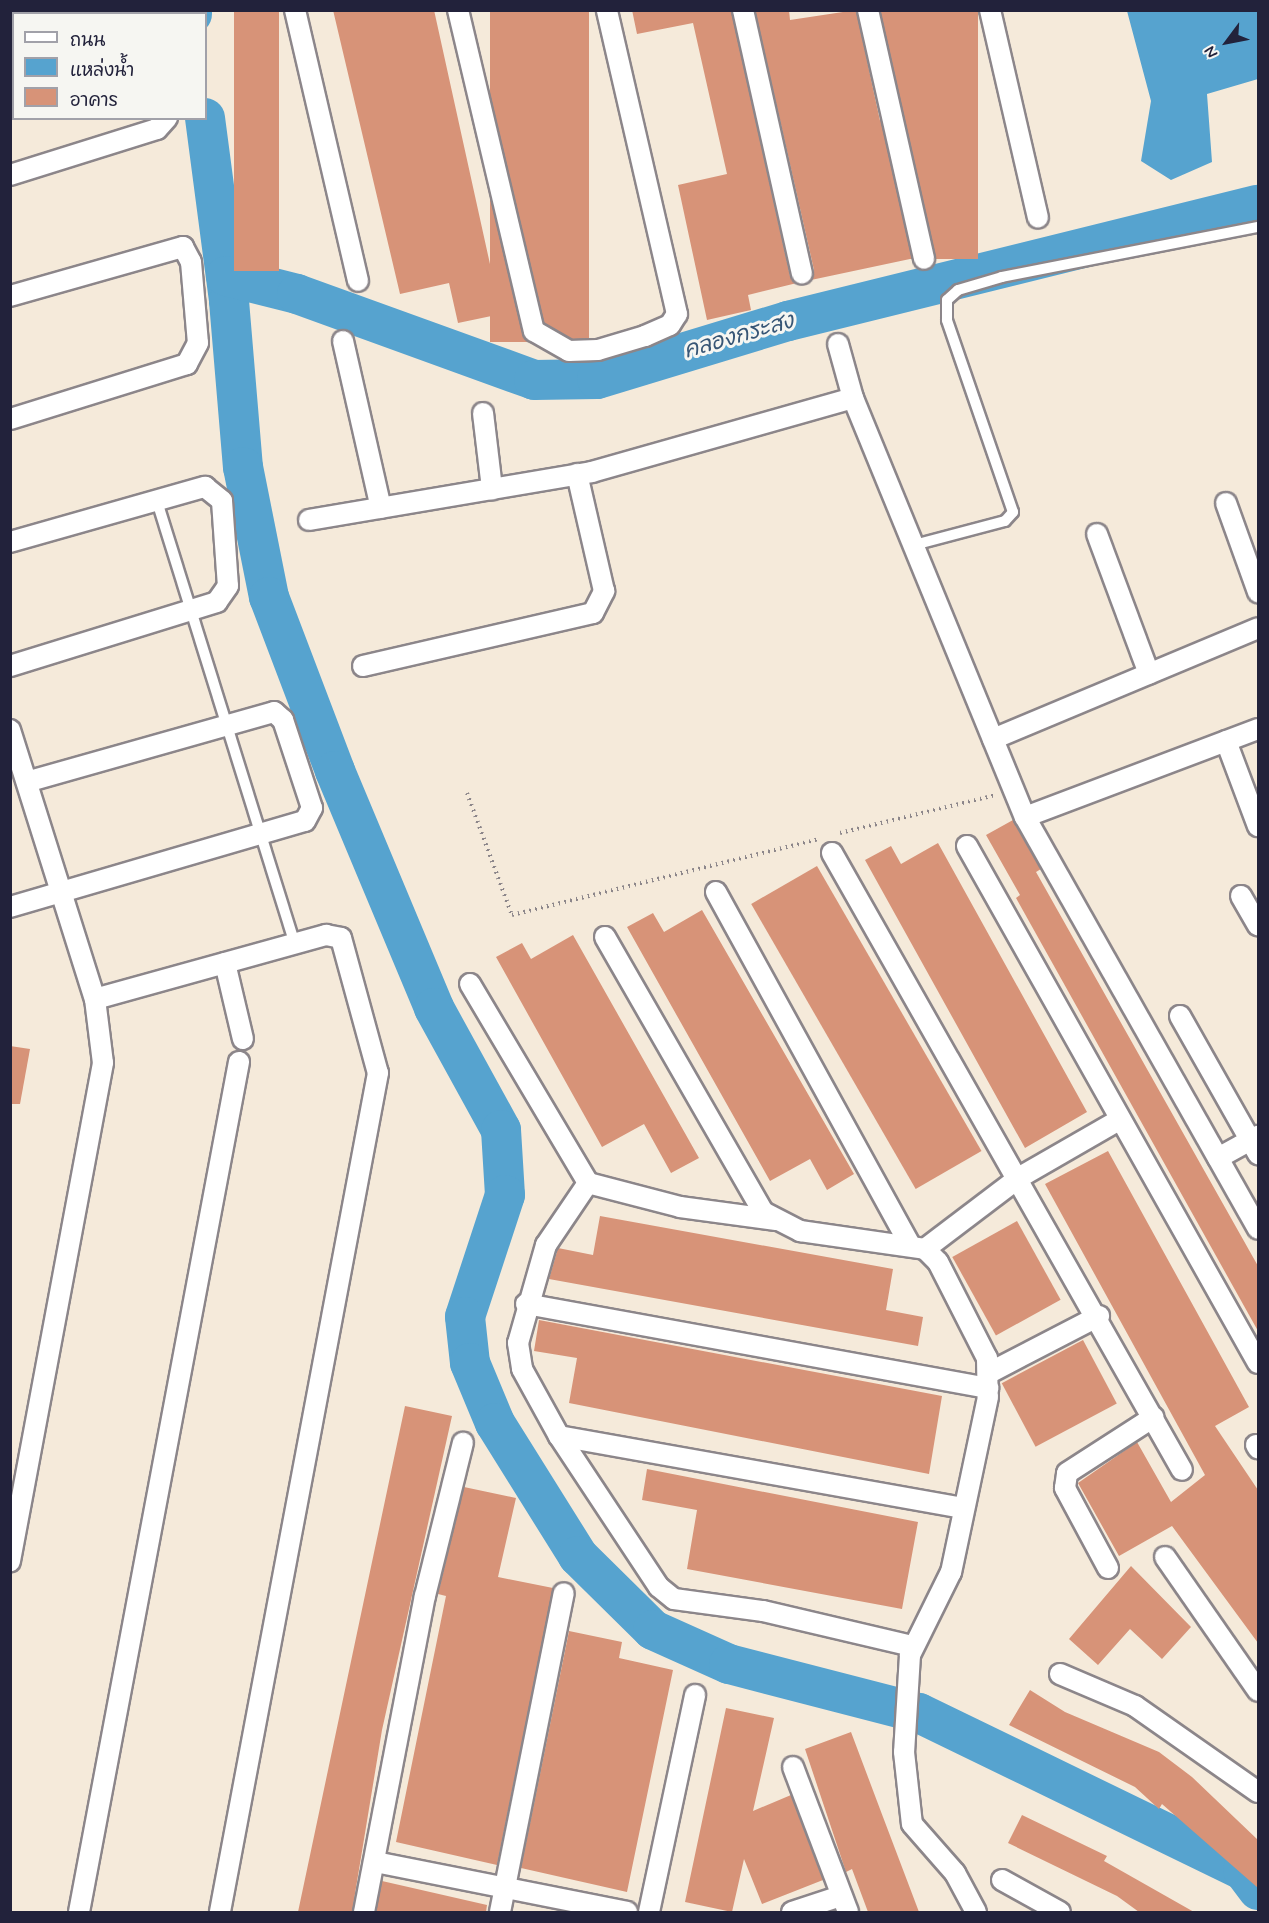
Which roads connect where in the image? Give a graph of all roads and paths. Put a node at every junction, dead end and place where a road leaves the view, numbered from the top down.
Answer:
1 (295, 10) edge
2 (458, 10) edge
3 (607, 10) edge
4 (743, 10) edge
5 (868, 10) edge
6 (990, 10) edge
7 (166, 120) edge
8 (10, 175) edge
9 (1038, 218) dead end
10 (1258, 227) edge
11 (924, 259) dead end
12 (802, 273) dead end
13 (358, 282) dead end
14 (10, 297) edge
15 (344, 341) dead end
16 (838, 344) dead end
17 (853, 398) junction
18 (483, 413) dead end
19 (10, 419) edge
20 (577, 474) junction
21 (492, 489) junction
22 (156, 498) junction
23 (1226, 504) dead end
24 (381, 508) junction
25 (309, 520) dead end
26 (1097, 534) dead end
27 (10, 542) edge
28 (914, 545) junction
29 (1258, 592) edge
30 (190, 610) junction
31 (1258, 628) edge
32 (10, 666) edge
33 (363, 666) dead end
34 (1149, 674) junction
35 (226, 722) junction
36 (1258, 729) edge
37 (10, 730) edge
38 (993, 739) junction
39 (1226, 741) junction
40 (27, 782) junction
41 (1014, 790) junction
42 (467, 793) dead end
43 (1025, 817) junction
44 (1258, 826) edge
45 (260, 834) junction
46 (967, 846) dead end
47 (832, 853) dead end
48 (61, 891) junction
49 (716, 892) dead end
50 (1241, 896) dead end
51 (10, 908) edge
52 (1258, 926) edge
53 (605, 937) dead end
54 (295, 944) junction
55 (225, 963) junction
56 (470, 984) dead end
57 (95, 999) junction
58 (1180, 1016) dead end
59 (243, 1039) dead end
60 (239, 1062) dead end
61 (1119, 1120) junction
62 (1256, 1143) edge
63 (1218, 1158) junction
64 (1020, 1177) junction
65 (588, 1183) junction
66 (776, 1220) junction
67 (1258, 1228) edge
68 (917, 1247) junction
69 (526, 1304) junction
70 (1099, 1316) junction
71 (1258, 1363) edge
72 (988, 1381) junction
73 (1154, 1417) junction
74 (559, 1436) junction
75 (463, 1443) dead end
76 (1182, 1470) dead end
77 (964, 1508) junction
78 (1166, 1557) dead end
79 (10, 1561) edge
80 (1108, 1568) dead end
81 (564, 1593) dead end
82 (912, 1646) junction
83 (1060, 1674) dead end
84 (1258, 1691) edge
85 (695, 1695) dead end
86 (793, 1767) dead end
87 (1258, 1792) edge
88 (375, 1862) junction
89 (1002, 1880) dead end
90 (506, 1884) junction
91 (845, 1904) edge
92 (79, 1912) edge
93 (220, 1912) edge
94 (364, 1912) edge
95 (500, 1912) edge
96 (627, 1912) edge
97 (649, 1912) edge
98 (792, 1912) edge
99 (976, 1912) edge
100 (1060, 1912) edge

1 - 13 street
2 - 3 street
4 - 12 street
5 - 11 street
6 - 9 street
7 - 8 street
10 - 28 lane
14 - 19 street
15 - 24 street
16 - 17 street
17 - 20 street
17 - 28 street
18 - 21 street
20 - 21 street
20 - 33 street
21 - 24 street
22 - 27 street
22 - 30 lane
22 - 30 street
23 - 29 street
24 - 25 street
26 - 34 street
28 - 38 street
30 - 32 street
30 - 35 lane
31 - 34 street
34 - 38 street
35 - 40 street
35 - 45 lane
35 - 45 street
36 - 39 street
37 - 40 street
38 - 41 street
39 - 43 street
39 - 44 street
40 - 48 street
41 - 42 path
41 - 43 street
43 - 63 street
45 - 48 street
45 - 54 lane
46 - 61 street
47 - 64 street
48 - 51 street
48 - 57 street
49 - 68 street
50 - 52 street
53 - 66 street
54 - 55 street
54 - 93 street
55 - 57 street
55 - 59 street
56 - 65 street
57 - 79 street
58 - 62 street
60 - 92 street
61 - 64 street
61 - 71 street
62 - 63 street
63 - 67 street
64 - 68 street
64 - 70 street
65 - 66 street
65 - 69 street
66 - 68 street
68 - 72 street
69 - 72 street
69 - 74 street
70 - 72 street
70 - 73 street
72 - 77 street
73 - 76 street
73 - 80 street
74 - 77 street
74 - 82 street
75 - 88 street
77 - 82 street
78 - 84 street
81 - 90 street
82 - 99 street
83 - 87 street
85 - 97 street
86 - 91 street
88 - 90 street
88 - 94 street
89 - 100 street
90 - 95 street
90 - 96 street
91 - 98 street

